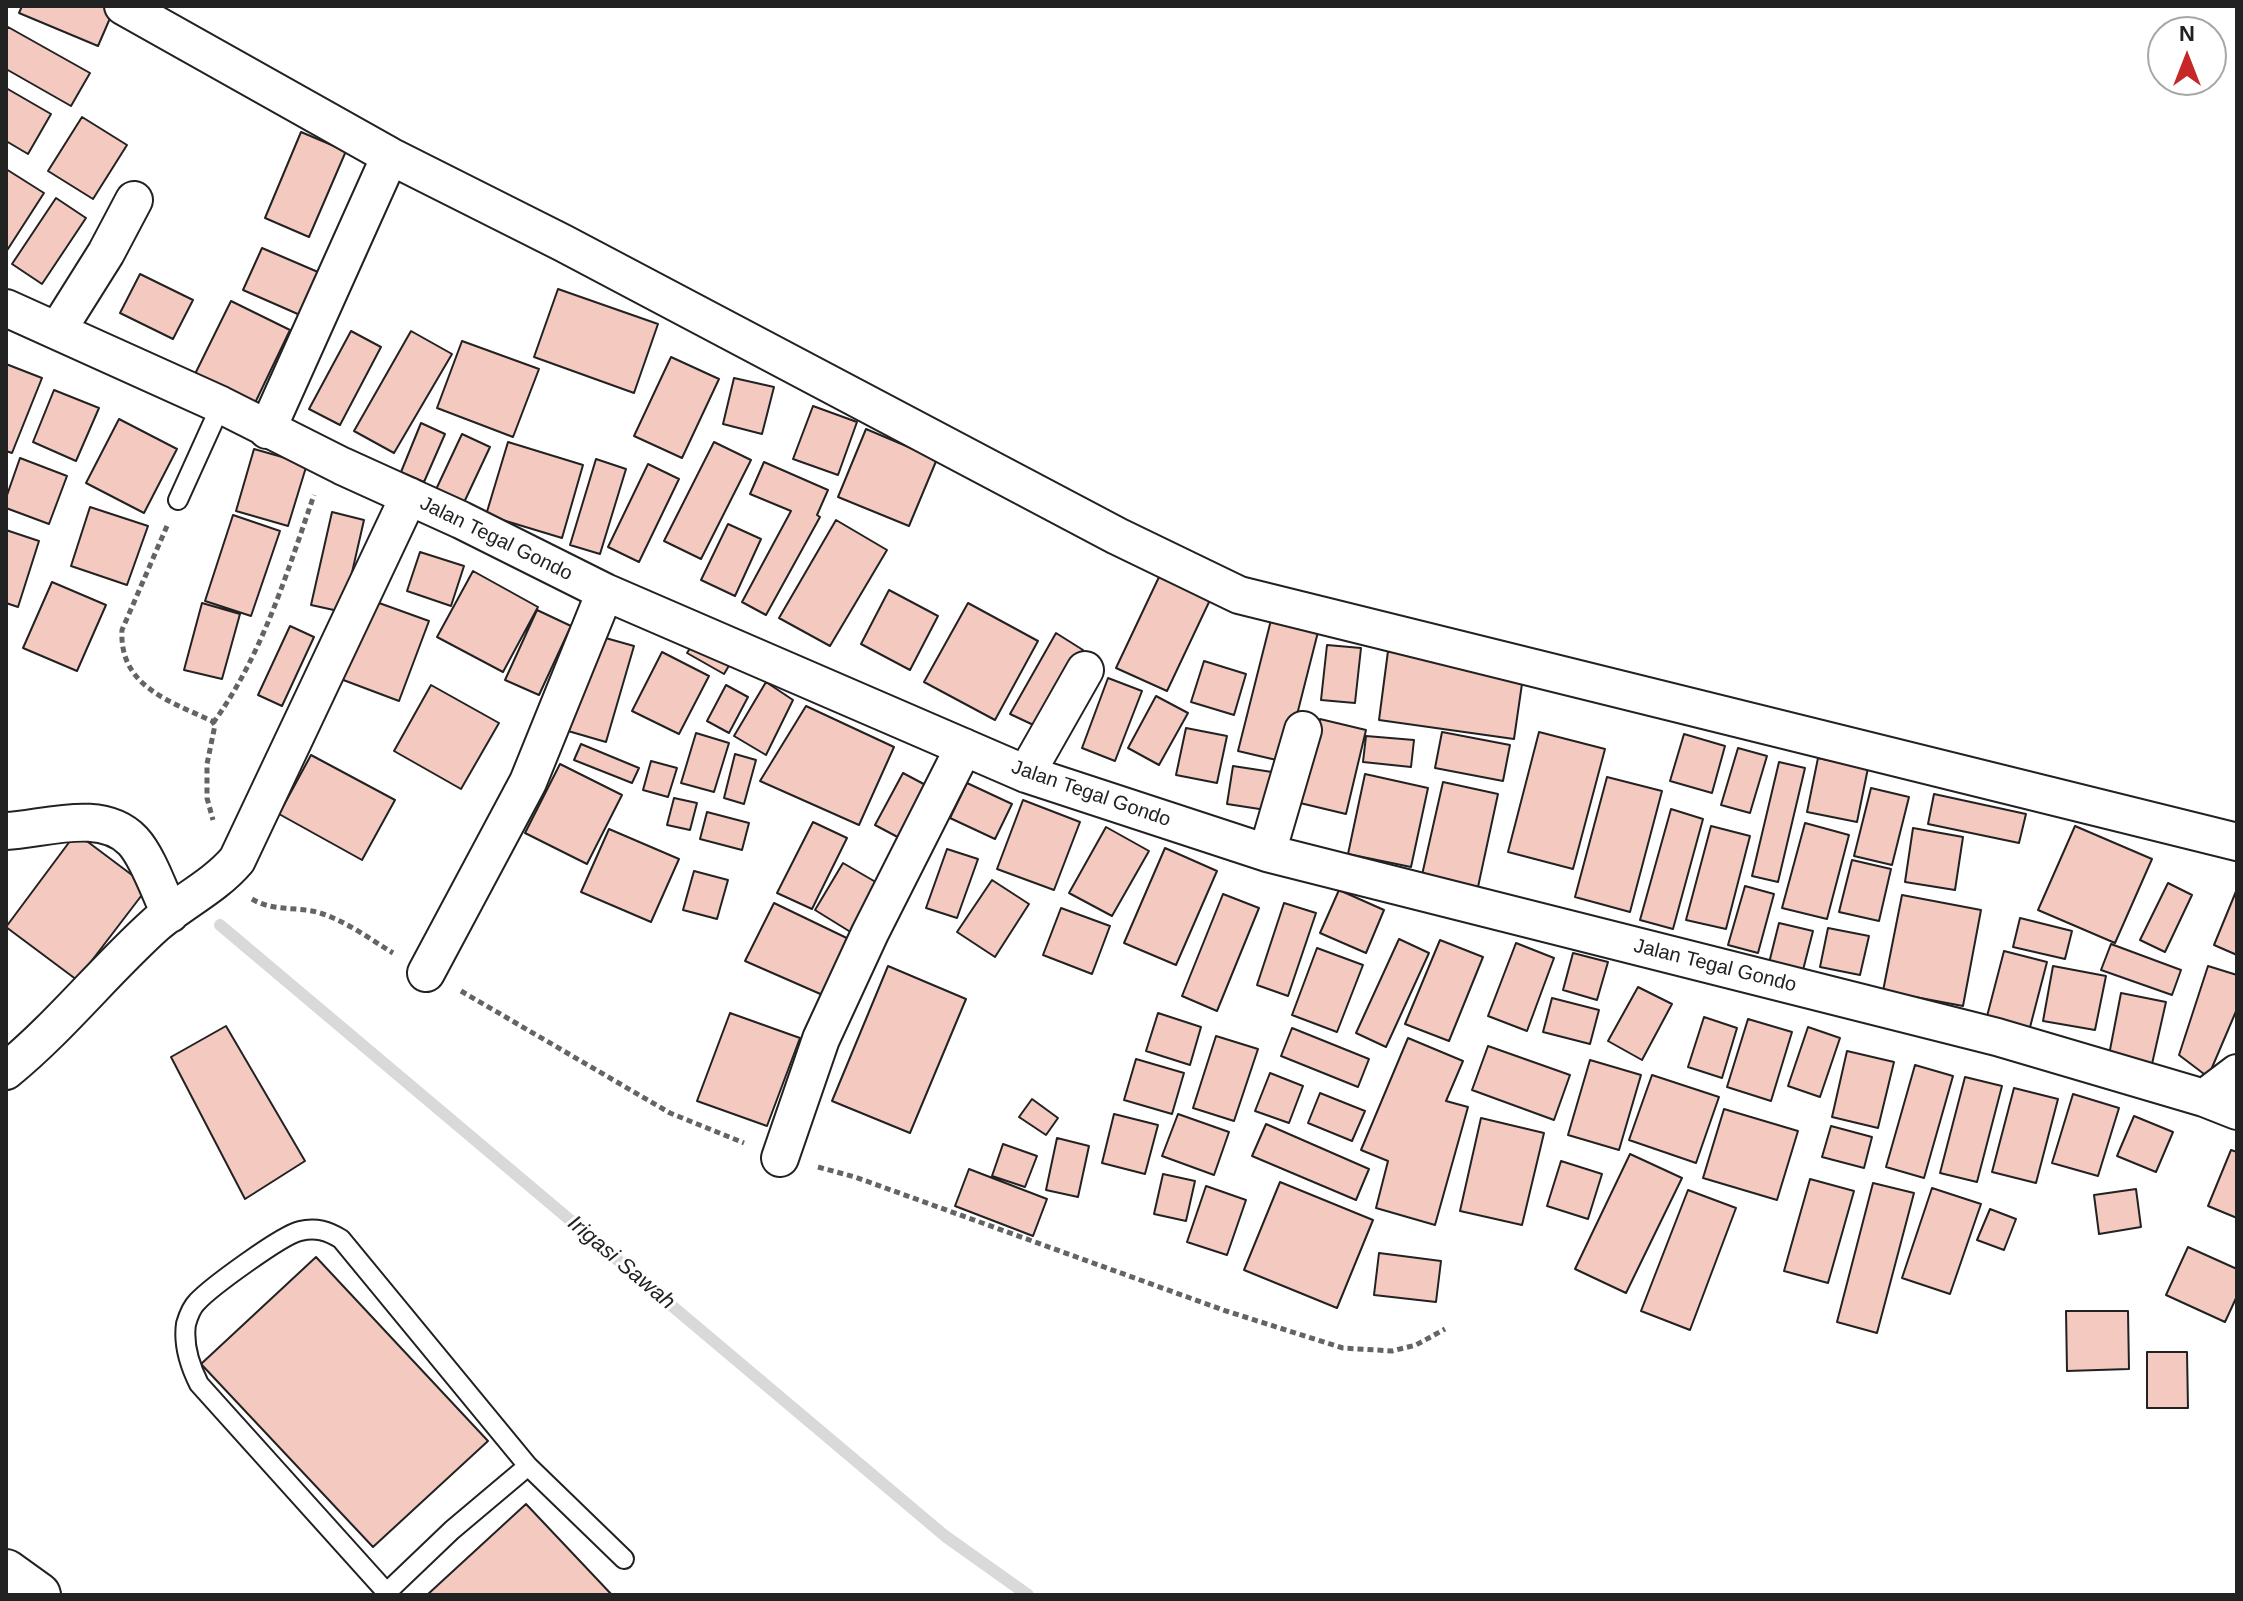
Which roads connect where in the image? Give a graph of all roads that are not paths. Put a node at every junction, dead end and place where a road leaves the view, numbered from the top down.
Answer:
1 (123, 6) edge
2 (390, 156) junction
3 (134, 200) dead end
4 (6, 308) edge
5 (57, 331) junction
6 (221, 405) junction
7 (267, 430) junction
8 (409, 496) junction
9 (178, 500) road end
10 (605, 592) junction
11 (1085, 670) dead end
12 (1303, 730) dead end
13 (964, 747) junction
14 (1026, 774) junction
15 (6, 831) edge
16 (2237, 842) edge
17 (1267, 853) junction
18 (174, 911) junction
19 (433, 960) dead end
20 (6, 1071) edge
21 (2237, 1073) edge
22 (2218, 1103) edge
23 (784, 1143) dead end
24 (528, 1466) junction
25 (624, 1559) dead end
26 (6, 1572) edge
27 (387, 1594) edge
28 (38, 1595) edge

1 - 2 street
2 - 7 street
2 - 16 street
3 - 5 street
4 - 5 street, Jalan Tegal Gondo
5 - 6 street, Jalan Tegal Gondo
6 - 7 street, Jalan Tegal Gondo
6 - 9 lane
7 - 8 street, Jalan Tegal Gondo
8 - 10 street, Jalan Tegal Gondo
8 - 18 street
10 - 13 street, Jalan Tegal Gondo
10 - 19 street
11 - 14 street
12 - 17 street
13 - 14 street, Jalan Tegal Gondo
13 - 23 street
14 - 17 street, Jalan Tegal Gondo
15 - 18 street
17 - 22 street, Jalan Tegal Gondo
18 - 20 street
21 - 22 street
24 - 25 lane
24 - 27 lane
24 - 27 lane
26 - 28 main road

